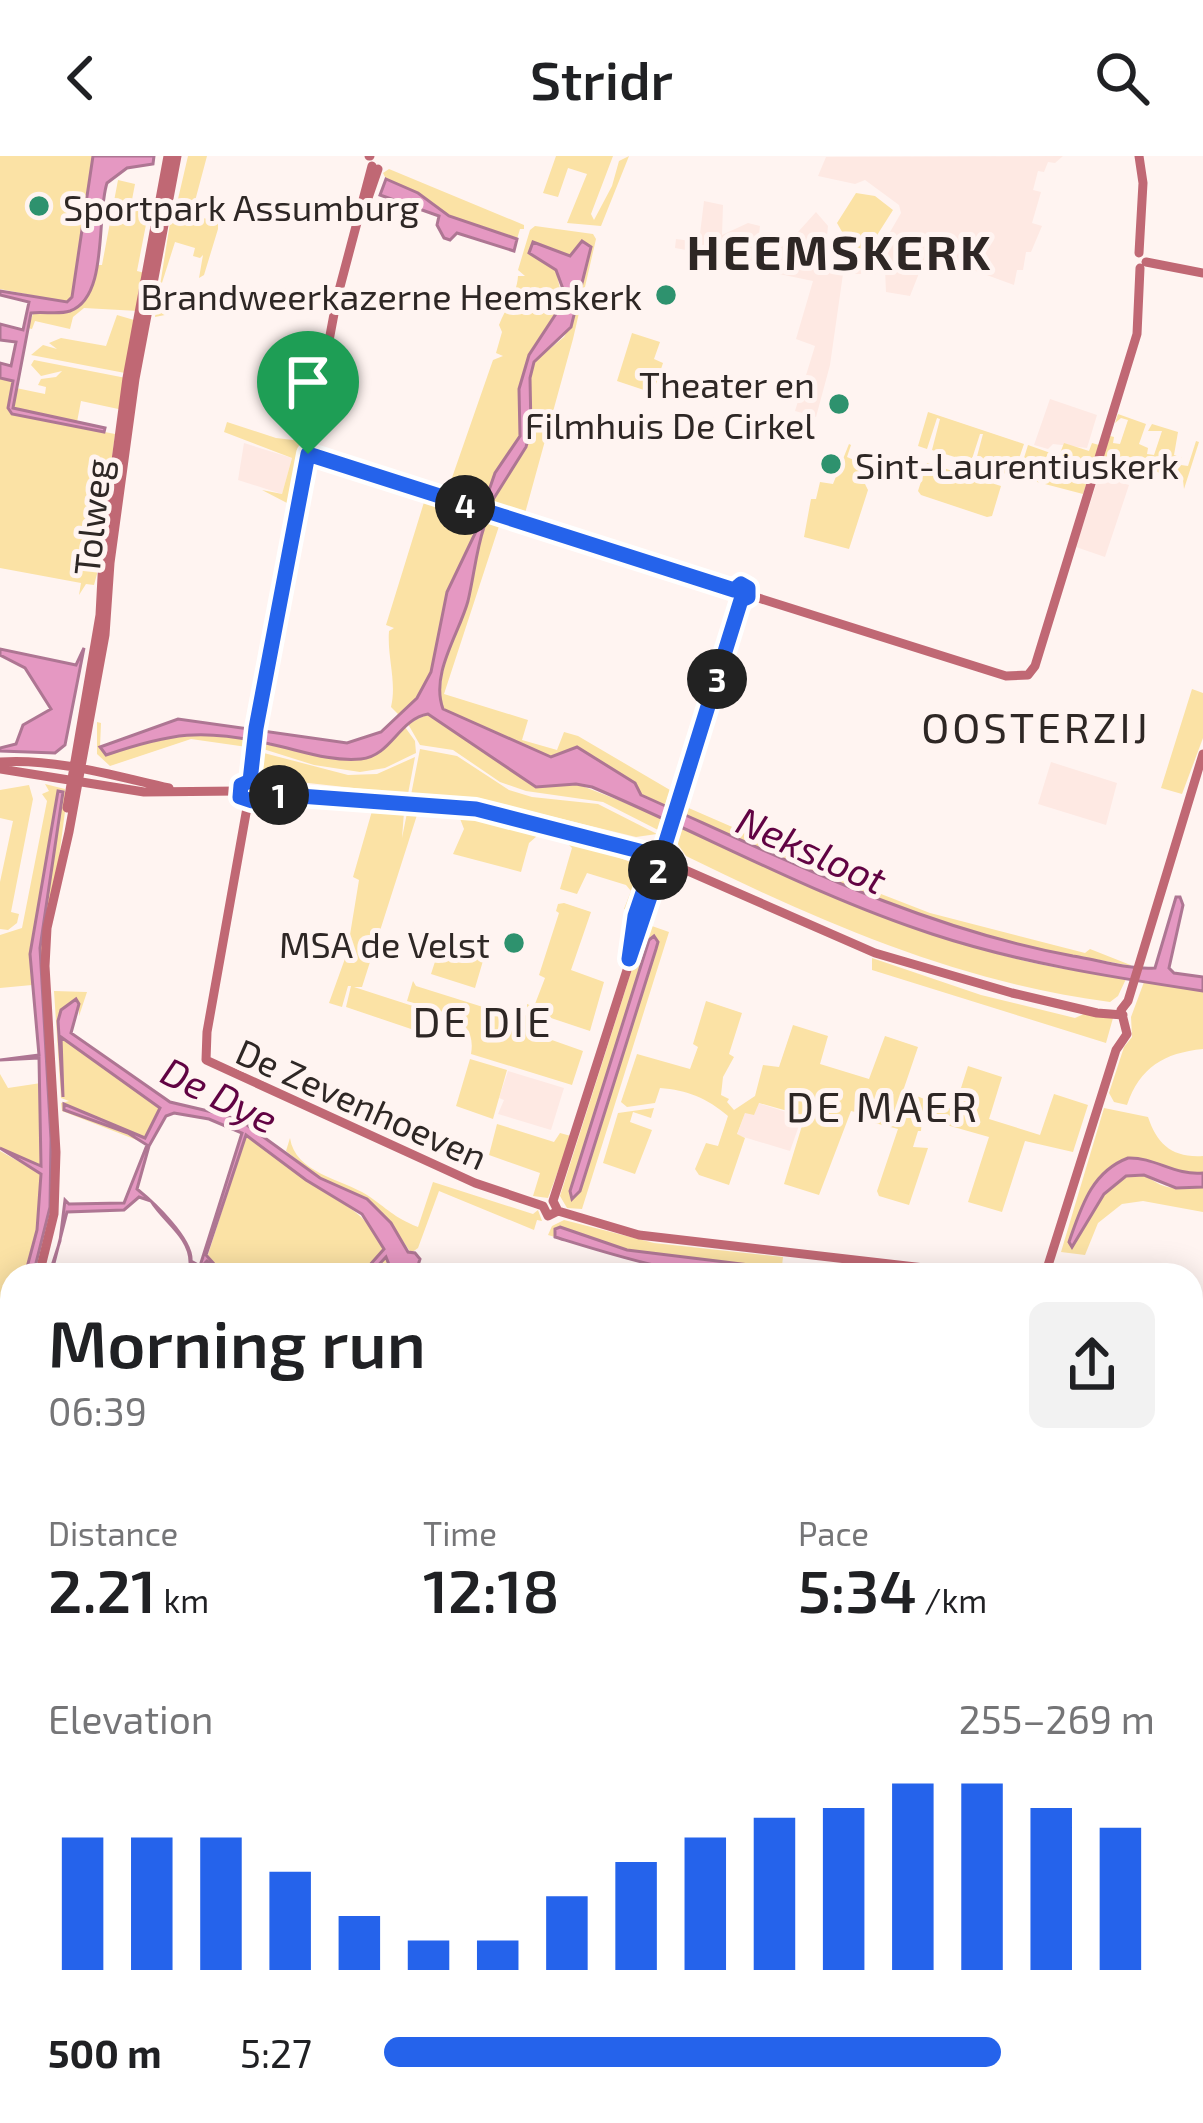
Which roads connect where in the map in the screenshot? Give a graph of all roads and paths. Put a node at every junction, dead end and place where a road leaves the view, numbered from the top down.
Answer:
1 (173, 156) edge
2 (1139, 156) edge
3 (388, 160) dead end
4 (372, 161) edge
5 (1142, 261) junction
6 (1203, 273) edge
7 (308, 454) junction
8 (740, 596) junction
9 (1203, 754) edge
10 (0, 765) edge
11 (76, 774) junction
12 (250, 781) junction
13 (238, 791) junction
14 (259, 793) junction
15 (248, 802) junction
16 (661, 847) junction
17 (647, 853) junction
18 (659, 865) junction
19 (1122, 1012) junction
20 (551, 1206) junction
21 (42, 1263) edge
22 (881, 1263) edge
23 (1049, 1263) edge

1 - 11 street, Tolweg
2 - 5 street
3 - 4 street
4 - 7 street
5 - 6 street
5 - 8 street
7 - 8 street
7 - 12 street
8 - 16 street
9 - 19 street
10 - 11 street
11 - 13 street
11 - 21 street, Tolweg
12 - 13 street
12 - 14 street
13 - 15 street
14 - 15 street
14 - 17 street
15 - 20 street, De Zevenhoeven
16 - 17 street
16 - 18 street
17 - 18 street
18 - 19 street
18 - 20 street
19 - 23 street
20 - 22 street

